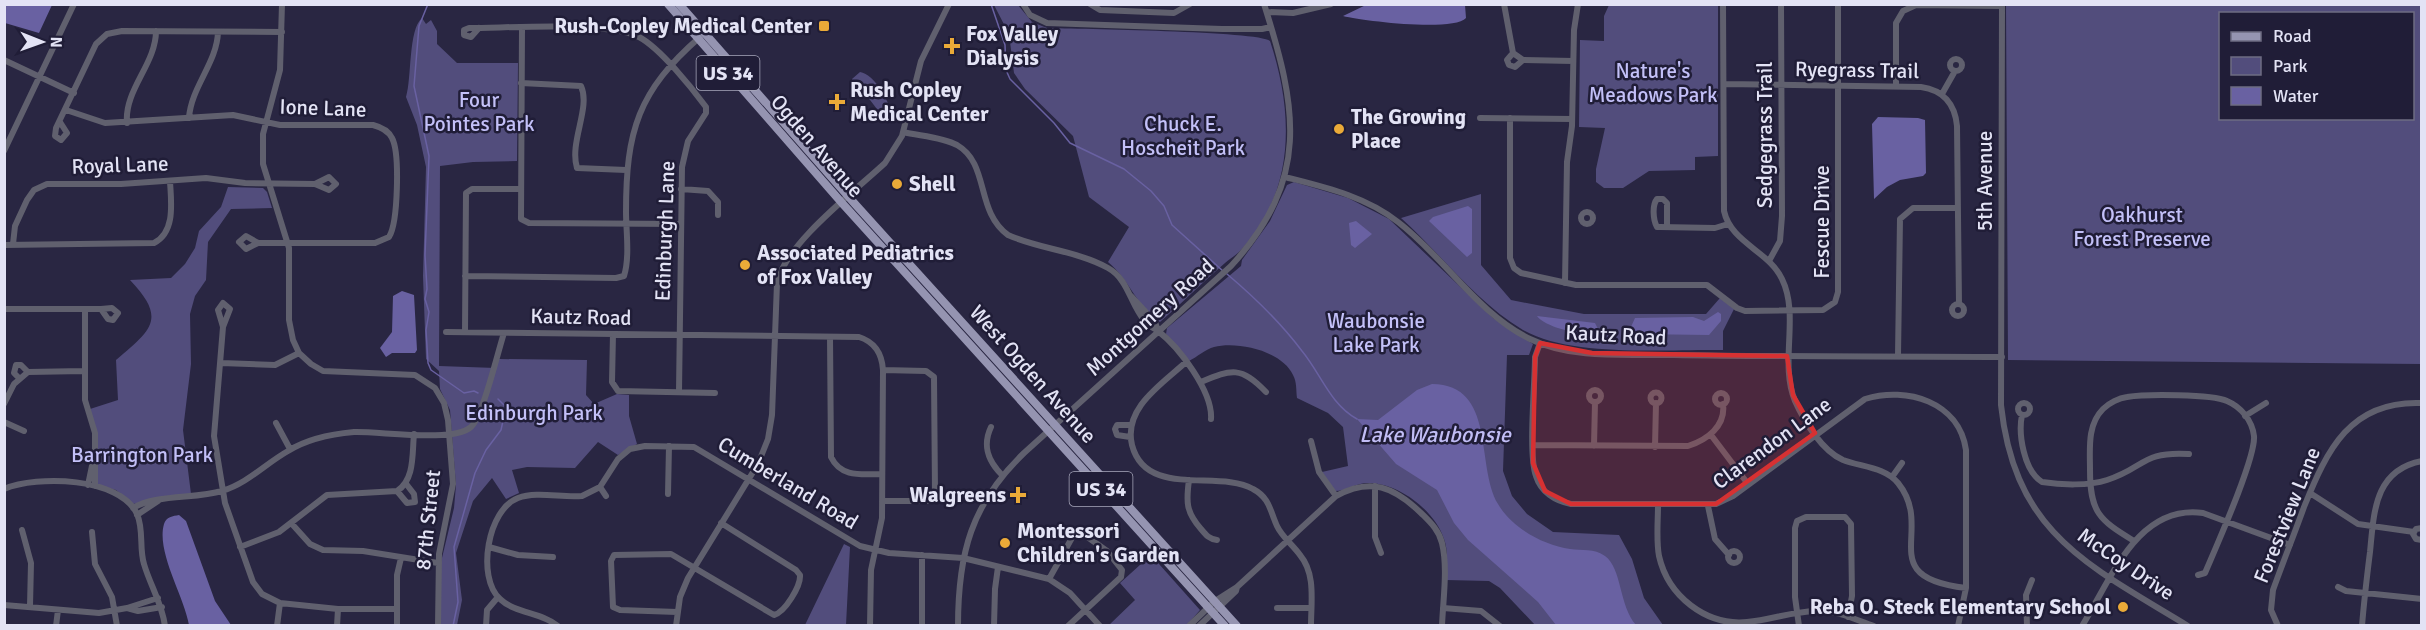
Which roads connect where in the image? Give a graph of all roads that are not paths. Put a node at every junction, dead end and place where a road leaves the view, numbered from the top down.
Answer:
1 (75, 4) edge
2 (282, 4) edge
3 (668, 4) edge
4 (679, 4) edge
5 (949, 4) edge
6 (1023, 4) edge
7 (1090, 4) edge
8 (1190, 4) edge
9 (1264, 4) edge
10 (1331, 4) edge
11 (1504, 4) edge
12 (1578, 4) edge
13 (1723, 4) edge
14 (1781, 4) edge
15 (1838, 4) edge
16 (2002, 5) edge
17 (1120, 11) junction
18 (1267, 12) junction
19 (1119, 26) junction
20 (1271, 27) junction
21 (479, 28) dead end
22 (522, 28) junction
23 (156, 31) junction
24 (218, 32) junction
25 (282, 32) junction
26 (701, 36) junction
27 (1513, 53) junction
28 (4, 60) edge
29 (1523, 60) junction
30 (1573, 61) junction
31 (670, 65) junction
32 (1955, 71) dead end
33 (40, 77) junction
34 (521, 83) junction
35 (1724, 84) junction
36 (1781, 84) junction
37 (1896, 86) junction
38 (1838, 87) junction
39 (74, 93) junction
40 (1942, 94) junction
41 (66, 110) junction
42 (189, 118) junction
43 (1480, 118) dead end
44 (1510, 118) junction
45 (1572, 119) junction
46 (60, 122) dead end
47 (266, 122) junction
48 (127, 123) junction
49 (903, 132) junction
50 (4, 151) edge
51 (626, 170) junction
52 (1285, 177) junction
53 (170, 181) junction
54 (268, 184) junction
55 (315, 184) dead end
56 (520, 189) junction
57 (681, 189) junction
58 (845, 200) junction
59 (1957, 208) junction
60 (718, 215) dead end
61 (1581, 218) dead end
62 (1567, 219) junction
63 (626, 224) junction
64 (680, 224) junction
65 (1728, 224) junction
66 (1667, 227) junction
67 (258, 243) dead end
68 (288, 243) junction
69 (4, 244) edge
70 (13, 244) junction
71 (1769, 261) junction
72 (465, 276) junction
73 (1565, 283) junction
74 (1959, 304) dead end
75 (4, 309) edge
76 (85, 309) junction
77 (101, 309) dead end
78 (944, 309) joint
79 (1788, 311) junction
80 (223, 327) dead end
81 (1158, 331) junction
82 (446, 332) dead end
83 (465, 332) junction
84 (504, 333) junction
85 (613, 334) junction
86 (679, 335) junction
87 (775, 336) junction
88 (830, 337) junction
89 (1540, 343) junction
90 (299, 353) junction
91 (1788, 356) junction
92 (1898, 356) junction
93 (2002, 357) junction
94 (1186, 362) junction
95 (221, 363) junction
96 (882, 370) junction
97 (84, 371) junction
98 (28, 372) junction
99 (19, 378) junction
100 (1201, 382) junction
101 (679, 392) junction
102 (1266, 392) dead end
103 (715, 393) dead end
104 (1595, 402) dead end
105 (1656, 403) dead end
106 (2266, 403) dead end
107 (2421, 403) edge
108 (4, 404) edge
109 (1723, 405) dead end
110 (2022, 415) dead end
111 (2245, 416) junction
112 (1211, 419) dead end
113 (4, 422) edge
114 (276, 423) dead end
115 (1131, 425) junction
116 (991, 427) dead end
117 (1052, 429) junction
118 (24, 431) dead end
119 (1815, 433) junction
120 (414, 434) junction
121 (449, 435) junction
122 (1711, 435) junction
123 (1130, 436) junction
124 (1311, 441) dead end
125 (1534, 445) junction
126 (669, 446) junction
127 (1594, 446) junction
128 (1655, 447) junction
129 (290, 449) junction
130 (2189, 454) dead end
131 (95, 456) junction
132 (2421, 461) edge
133 (1902, 463) dead end
134 (882, 474) junction
135 (1002, 475) junction
136 (1892, 477) junction
137 (749, 479) junction
138 (1189, 480) junction
139 (2090, 483) junction
140 (1748, 484) junction
141 (87, 485) junction
142 (407, 485) junction
143 (95, 486) junction
144 (1376, 486) junction
145 (600, 487) junction
146 (4, 489) edge
147 (222, 491) junction
148 (397, 491) junction
149 (2310, 493) junction
150 (668, 494) dead end
151 (606, 496) dead end
152 (1336, 496) junction
153 (158, 501) junction
154 (882, 501) junction
155 (1658, 505) junction
156 (1708, 506) junction
157 (133, 508) junction
158 (137, 515) junction
159 (2226, 521) junction
160 (722, 523) junction
161 (292, 524) junction
162 (2372, 526) junction
163 (2421, 528) edge
164 (22, 530) dead end
165 (92, 532) dead end
166 (2414, 532) junction
167 (1217, 540) dead end
168 (1288, 540) junction
169 (2421, 540) edge
170 (2134, 541) junction
171 (2290, 545) junction
172 (240, 547) junction
173 (489, 547) junction
174 (874, 550) junction
175 (1381, 553) dead end
176 (922, 555) junction
177 (1729, 555) dead end
178 (553, 557) dead end
179 (400, 558) junction
180 (963, 558) junction
181 (438, 563) junction
182 (694, 567) junction
183 (999, 567) junction
184 (2198, 575) dead end
185 (2111, 578) junction
186 (1049, 579) junction
187 (2032, 580) dead end
188 (2338, 587) dead end
189 (1966, 588) junction
190 (2365, 593) junction
191 (498, 597) junction
192 (158, 598) junction
193 (2421, 599) edge
194 (280, 603) junction
195 (4, 605) edge
196 (30, 606) junction
197 (162, 607) junction
198 (1214, 607) junction
199 (127, 608) junction
200 (1277, 608) dead end
201 (1311, 608) junction
202 (1443, 608) junction
203 (338, 609) junction
204 (397, 609) junction
205 (58, 610) junction
206 (115, 610) junction
207 (1086, 610) junction
208 (677, 612) junction
209 (1797, 613) junction
210 (1848, 617) junction
211 (548, 622) edge
212 (56, 626) edge
213 (117, 626) edge
214 (165, 626) edge
215 (277, 626) edge
216 (337, 626) edge
217 (397, 626) edge
218 (438, 626) edge
219 (486, 626) edge
220 (558, 626) edge
221 (676, 626) edge
222 (870, 626) edge
223 (922, 626) edge
224 (958, 626) edge
225 (994, 626) edge
226 (1068, 626) edge
227 (1100, 626) edge
228 (1189, 626) edge
229 (1199, 626) edge
230 (1225, 626) edge
231 (1237, 626) edge
232 (1311, 626) edge
233 (1442, 626) edge
234 (1500, 626) edge
235 (1799, 626) edge
236 (1874, 626) edge
237 (1958, 626) edge
238 (2028, 626) edge
239 (2082, 626) edge
240 (2188, 626) edge
241 (2278, 626) edge
242 (2362, 626) edge

1 - 33 street
2 - 25 street
3 - 26 main road, Ogden Avenue / US 34
4 - 26 main road, Ogden Avenue / US 34
5 - 49 street
6 - 19 street
7 - 17 street
8 - 17 street
9 - 18 street, Montgomery Road
10 - 18 street
11 - 27 street
12 - 30 street
13 - 35 street
14 - 36 street, Sedgegrass Trail
15 - 38 street, Fescue Drive
16 - 37 street
16 - 93 street, 5th Avenue
17 - 19 street
18 - 20 street, Montgomery Road
19 - 20 street
20 - 52 street, Montgomery Road
21 - 22 street, Edinburgh Lane
22 - 31 street, Edinburgh Lane
22 - 34 street
23 - 24 street
23 - 39 street
23 - 48 street
24 - 25 street
24 - 42 street
25 - 47 street
26 - 31 street
26 - 58 main road, Ogden Avenue / US 34
27 - 29 street
27 - 29 street
28 - 33 street
29 - 30 street
30 - 45 street
31 - 51 street
31 - 57 street, Edinburgh Lane
32 - 40 street
33 - 39 street
33 - 50 street
34 - 51 street
34 - 56 street
35 - 36 street, Ryegrass Trail
35 - 65 street
36 - 38 street, Ryegrass Trail
36 - 71 street, Sedgegrass Trail
37 - 38 street, Ryegrass Trail
37 - 40 street, Ryegrass Trail
38 - 79 street, Fescue Drive
39 - 41 street
40 - 59 street, Ryegrass Trail
41 - 46 street
41 - 48 street, Ione Lane
42 - 47 street, Ione Lane
42 - 48 street, Ione Lane
43 - 44 street
44 - 45 street
44 - 73 street, Fescue Drive
45 - 62 street
47 - 54 street
47 - 68 street, Ione Lane
49 - 58 street
49 - 81 street
51 - 63 street
52 - 81 street, Montgomery Road
52 - 89 street, Kautz Road
53 - 54 street, Royal Lane
53 - 70 street, Royal Lane
53 - 70 street
54 - 55 street, Royal Lane
54 - 68 street
56 - 63 street
56 - 72 street
57 - 60 street
57 - 64 street, Edinburgh Lane
58 - 78 main road, Ogden Avenue / US 34
58 - 87 street
59 - 74 street, Ryegrass Trail
59 - 92 street
61 - 62 street
62 - 73 street
63 - 64 street
63 - 72 street
64 - 86 street, Edinburgh Lane
65 - 66 street
65 - 71 street
66 - 66 street
67 - 68 street, Ione Lane
68 - 90 street
69 - 70 street
71 - 79 street
72 - 83 street
73 - 79 street, Fescue Drive
75 - 76 street
76 - 77 street
76 - 97 street
78 - 117 main road, West Ogden Avenue / US 34
79 - 91 street
80 - 95 street
81 - 94 street
81 - 117 street, Montgomery Road
82 - 83 street, Kautz Road
83 - 84 street, Kautz Road
84 - 85 street, Kautz Road
84 - 121 street
85 - 86 street, Kautz Road
85 - 101 street
86 - 87 street, Kautz Road
86 - 101 street, Edinburgh Lane
87 - 88 street, Kautz Road
87 - 137 street
88 - 96 street, Kautz Road
88 - 134 street
89 - 91 street, Kautz Road
89 - 125 street, Clarendon Lane
90 - 95 street
90 - 121 street, 87th Street
91 - 92 street, Kautz Road
91 - 119 street
92 - 93 street, Kautz Road
93 - 185 street, McCoy Drive
94 - 100 street
94 - 115 street
95 - 147 street
96 - 134 street
96 - 154 street
97 - 98 street
97 - 131 street
98 - 99 street
98 - 99 street
99 - 108 street
100 - 102 street
100 - 112 street
101 - 103 street
104 - 127 street
105 - 128 street
106 - 111 street
107 - 149 street, Forestview Lane
109 - 122 street
110 - 139 street
111 - 139 street
111 - 159 street
113 - 118 street
114 - 129 street
115 - 123 street
115 - 123 street
116 - 135 street
117 - 135 street, Montgomery Road
117 - 198 main road, West Ogden Avenue / US 34
119 - 136 street
119 - 140 street, Clarendon Lane
119 - 189 street, Clarendon Lane
120 - 121 street
120 - 129 street
120 - 142 street
121 - 181 street, 87th Street
122 - 128 street
122 - 140 street
123 - 138 street
124 - 152 street
125 - 127 street
125 - 155 street, Clarendon Lane
126 - 137 street, Cumberland Road
126 - 145 street, Cumberland Road
126 - 150 street
127 - 128 street
129 - 147 street
130 - 139 street
131 - 141 street
131 - 143 street
132 - 162 street
133 - 136 street
134 - 154 street
135 - 180 street, Montgomery Road
136 - 189 street
137 - 160 street
137 - 174 street, Cumberland Road
138 - 167 street
138 - 168 street
139 - 170 street
140 - 156 street, Clarendon Lane
141 - 143 street
141 - 146 street
142 - 148 street
142 - 148 street
143 - 157 street
144 - 152 street
144 - 175 street
144 - 202 street
145 - 151 street
145 - 173 street
147 - 153 street
147 - 172 street
148 - 161 street
149 - 162 street
149 - 171 street, Forestview Lane
152 - 168 street
153 - 157 street
153 - 158 street
154 - 174 street
155 - 156 street, Clarendon Lane
155 - 209 street
156 - 177 street
157 - 158 street
158 - 192 street
159 - 170 street
159 - 171 street
159 - 184 street
160 - 182 street
160 - 182 street
161 - 172 street
161 - 179 street
162 - 166 street
162 - 190 street
163 - 166 street
164 - 196 street
165 - 206 street
166 - 169 street
168 - 198 street
168 - 201 street
170 - 185 street
171 - 241 street, Forestview Lane
172 - 194 street
173 - 178 street
173 - 191 street
174 - 176 street, Cumberland Road
174 - 222 street
176 - 180 street, Cumberland Road
176 - 223 street
179 - 181 street
179 - 204 street
180 - 183 street, Cumberland Road
180 - 224 street, Montgomery Road
181 - 218 street, 87th Street
182 - 208 street
182 - 208 street
183 - 186 street, Cumberland Road
183 - 225 street
185 - 239 street
185 - 240 street, McCoy Drive
186 - 207 street, Cumberland Road
186 - 207 street
187 - 238 street
188 - 190 street
189 - 237 street, Clarendon Lane
190 - 193 street
190 - 242 street
191 - 211 street
191 - 219 street
192 - 197 street
192 - 199 street
194 - 203 street
194 - 215 street
195 - 196 street
196 - 205 street
197 - 199 street
197 - 214 street
198 - 228 street
198 - 229 street
198 - 230 main road, West Ogden Avenue / US 34
198 - 231 main road, West Ogden Avenue / US 34
199 - 206 street
200 - 201 street
201 - 232 street
202 - 233 street
202 - 234 street
203 - 204 street
203 - 216 street
204 - 217 street
205 - 206 street
205 - 212 street
206 - 213 street
207 - 226 street
207 - 227 street, Cumberland Road
208 - 221 street
209 - 210 street
209 - 210 street
209 - 235 street
210 - 236 street
211 - 220 street

